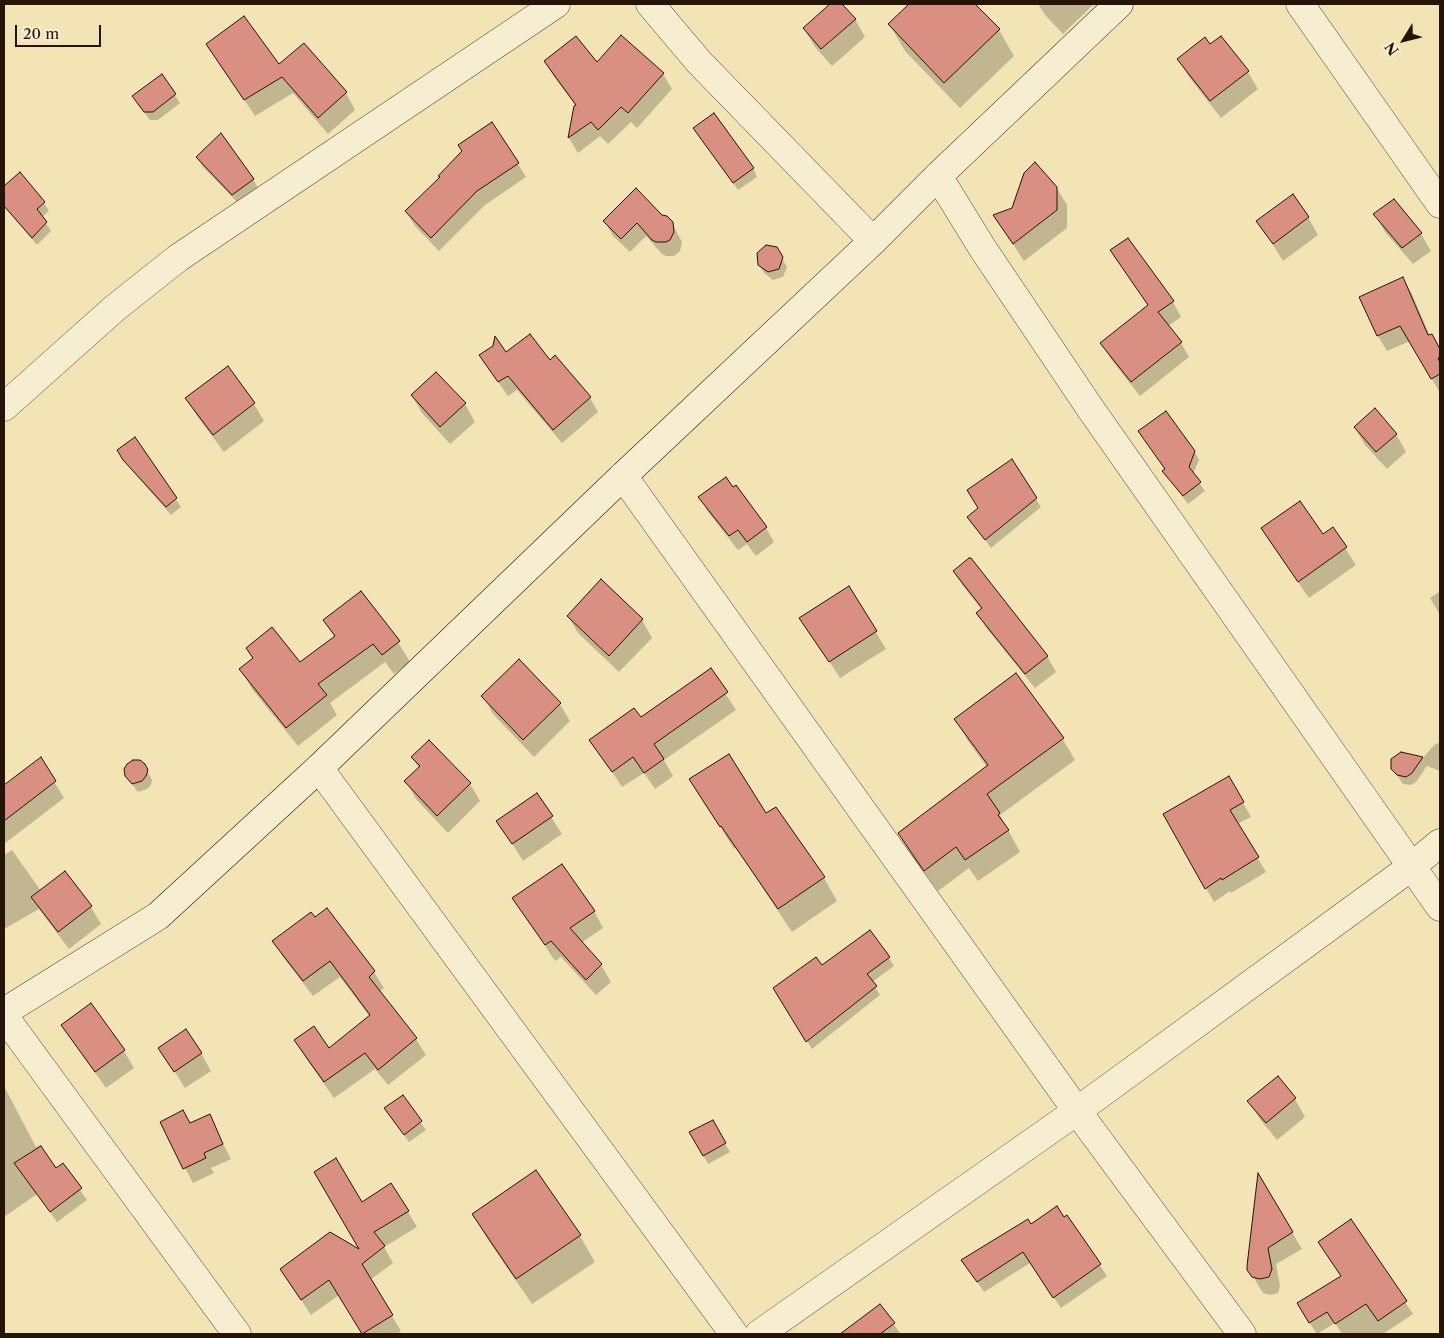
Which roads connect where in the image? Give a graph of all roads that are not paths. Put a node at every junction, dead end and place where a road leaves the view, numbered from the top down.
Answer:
1 (556, 4) edge
2 (650, 4) edge
3 (1119, 4) edge
4 (1300, 4) edge
5 (938, 176) junction
6 (1440, 204) edge
7 (873, 241) junction
8 (4, 407) edge
9 (623, 476) junction
10 (319, 768) junction
11 (1440, 842) edge
12 (1411, 868) junction
13 (1440, 907) edge
14 (4, 1014) edge
15 (1078, 1111) junction
16 (237, 1334) edge
17 (734, 1334) edge
18 (759, 1334) edge
19 (1242, 1334) edge

1 - 8 street
2 - 7 street
3 - 5 street
4 - 6 street
5 - 7 street
5 - 12 street
7 - 9 street
9 - 10 street
9 - 15 street
10 - 14 street
10 - 17 street
11 - 12 street
12 - 13 street
12 - 15 street
14 - 16 street
15 - 18 street
15 - 19 street

